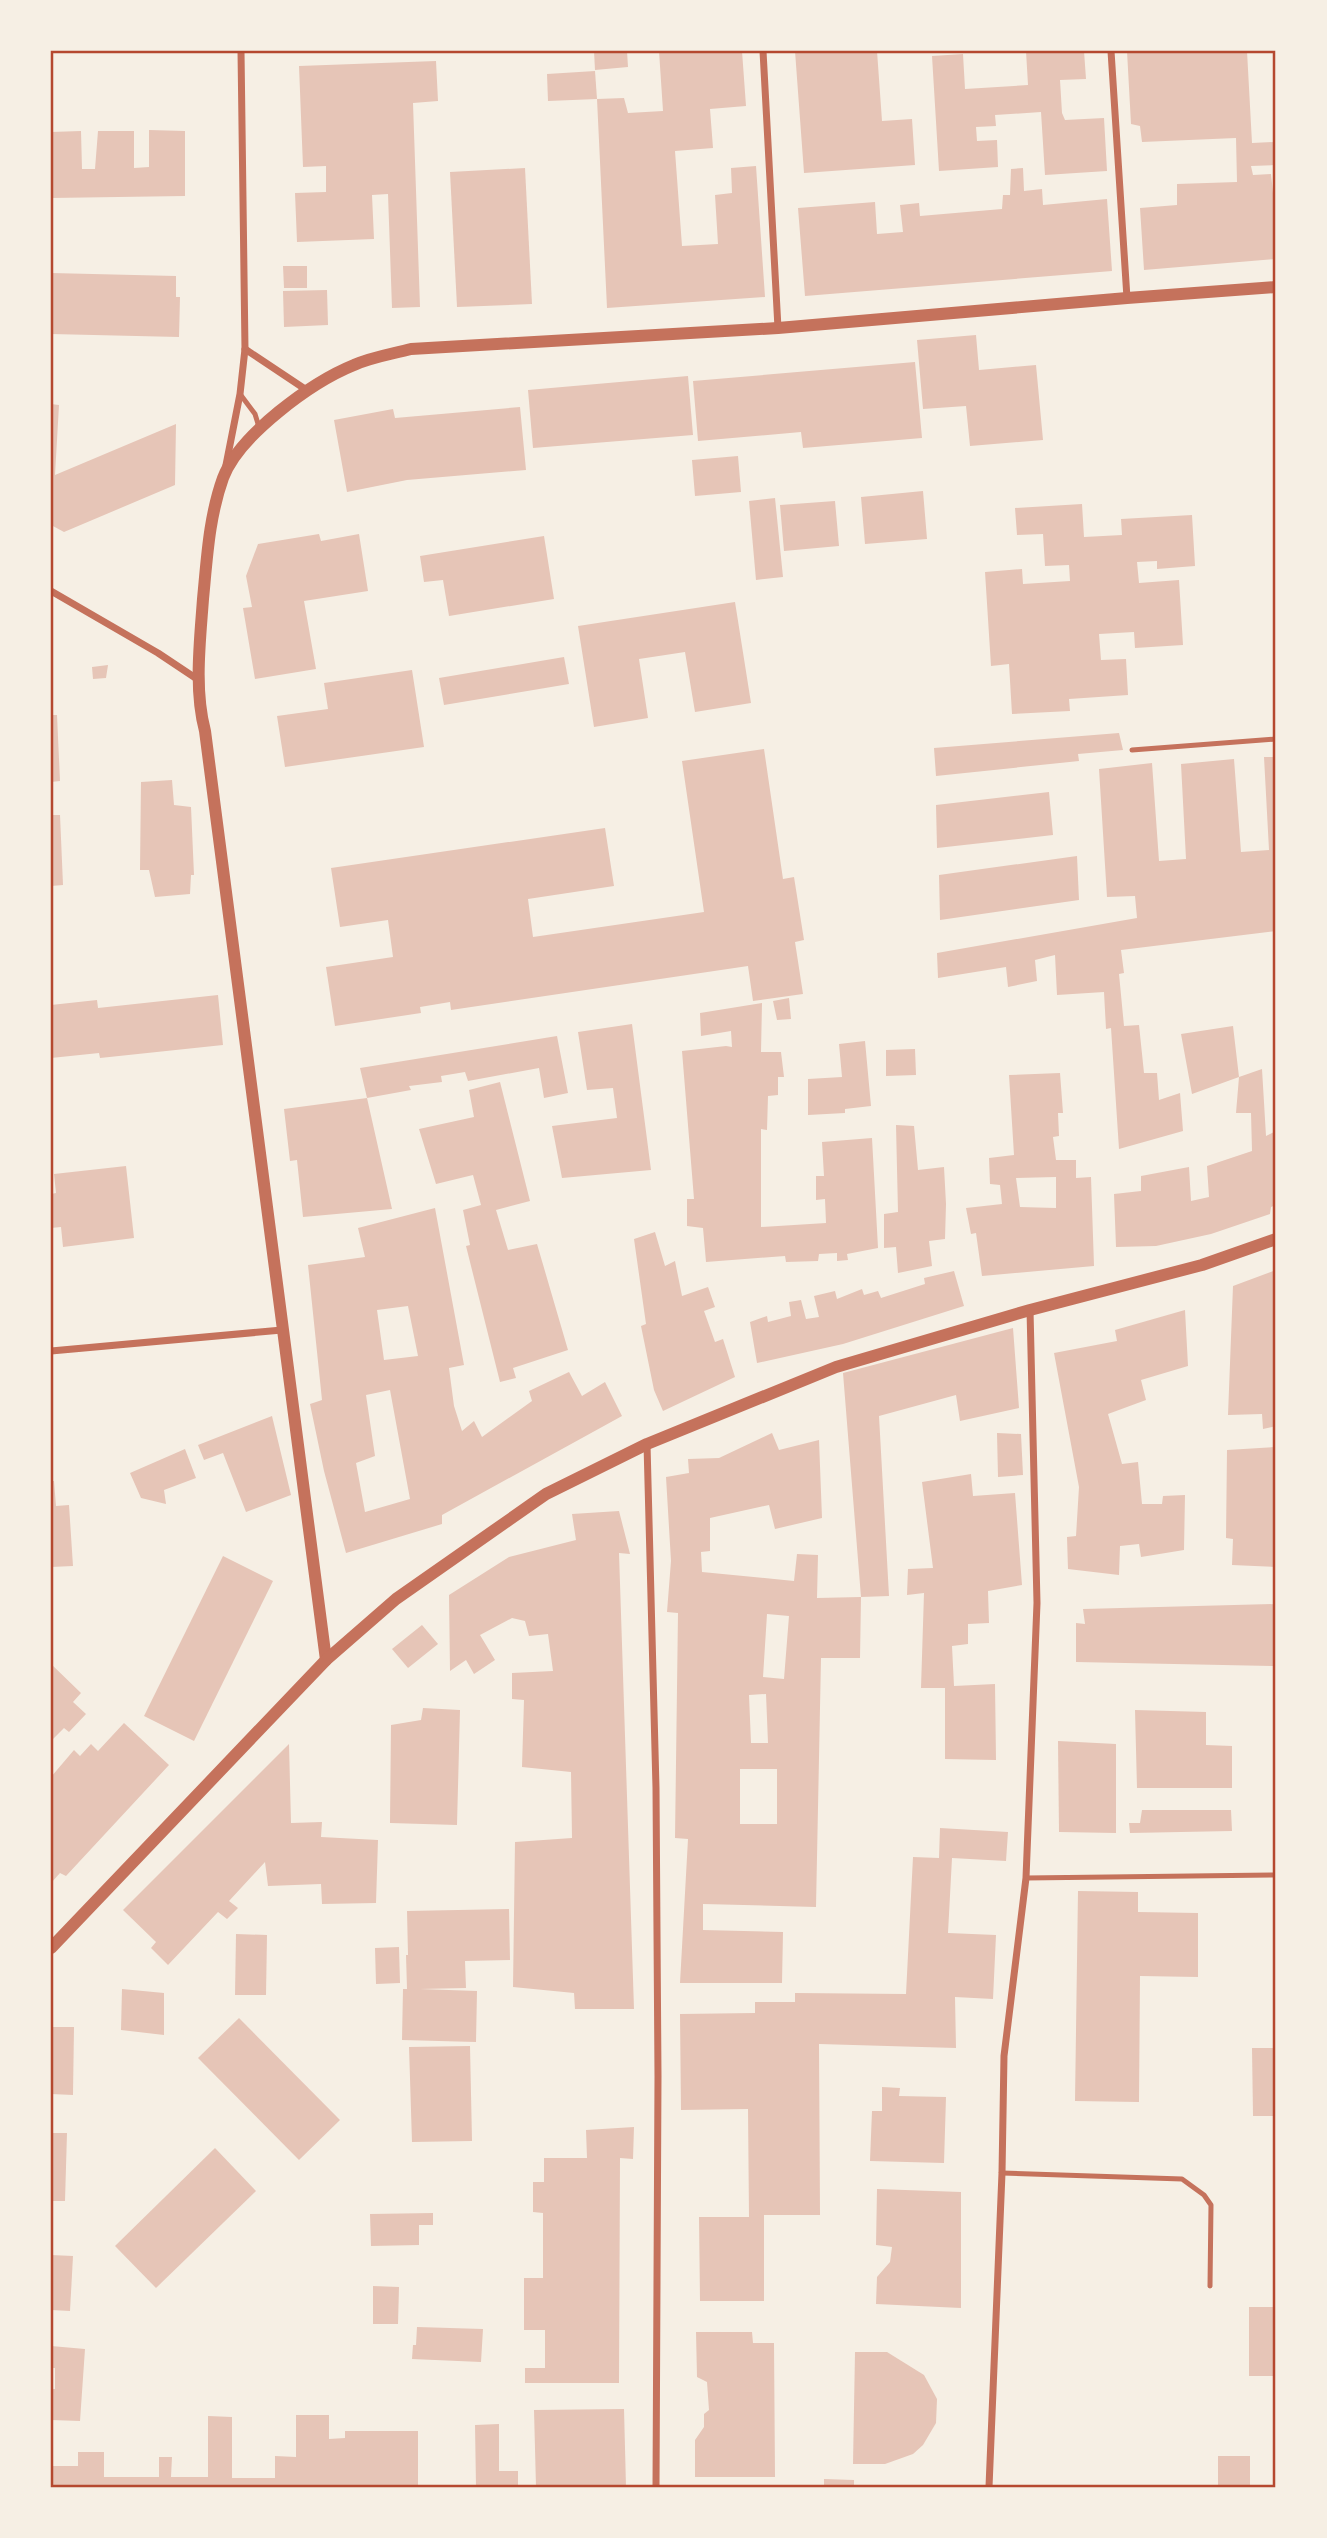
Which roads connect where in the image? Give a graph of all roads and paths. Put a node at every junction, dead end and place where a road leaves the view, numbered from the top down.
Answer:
1 (241, 51) edge
2 (763, 51) edge
3 (1111, 51) edge
4 (1276, 287) edge
5 (1126, 298) junction
6 (778, 328) junction
7 (244, 349) junction
8 (308, 391) junction
9 (240, 394) junction
10 (260, 429) junction
11 (224, 477) junction
12 (51, 591) edge
13 (200, 682) junction
14 (1276, 739) edge
15 (1132, 750) dead end
16 (1276, 1239) edge
17 (1030, 1310) junction
18 (282, 1330) junction
19 (51, 1351) edge
20 (647, 1444) junction
21 (326, 1660) junction
22 (1276, 1875) edge
23 (1026, 1878) junction
24 (51, 1948) edge
25 (1002, 2174) junction
26 (1210, 2286) dead end
27 (656, 2487) edge
28 (989, 2487) edge

1 - 7 street
2 - 6 street
3 - 5 street
4 - 5 street
5 - 6 street
6 - 8 street
7 - 8 street
7 - 9 street
8 - 10 street
9 - 10 lane
9 - 11 street
10 - 11 street
11 - 13 street
12 - 13 street
13 - 18 street
14 - 15 lane
16 - 17 street
17 - 20 street
17 - 23 street
18 - 19 street
18 - 21 street
20 - 21 street
20 - 27 street
21 - 24 street
22 - 23 lane
23 - 25 street
25 - 26 lane
25 - 28 street

